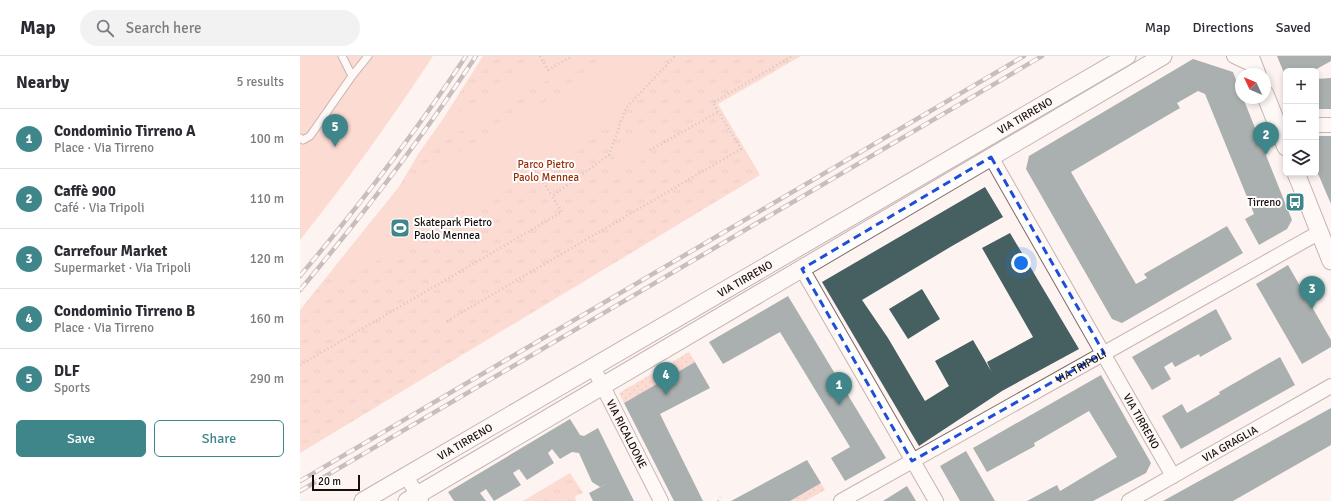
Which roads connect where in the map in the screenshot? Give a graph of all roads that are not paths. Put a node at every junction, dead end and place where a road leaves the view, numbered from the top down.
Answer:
1 (342, 56) edge
2 (368, 56) edge
3 (1127, 56) edge
4 (1163, 56) edge
5 (1234, 56) edge
6 (1254, 61) edge
7 (352, 76) junction
8 (1271, 104) edge
9 (1282, 124) edge
10 (1319, 125) edge
11 (1331, 125) edge
12 (300, 138) edge
13 (1285, 140) edge
14 (991, 157) junction
15 (1297, 176) edge
16 (1320, 232) junction
17 (1331, 261) edge
18 (802, 269) junction
19 (1104, 353) junction
20 (593, 367) junction
21 (603, 386) junction
22 (1331, 386) edge
23 (912, 461) junction
24 (406, 476) junction
25 (1173, 476) junction
26 (415, 499) edge
27 (363, 501) edge
28 (660, 501) edge
29 (842, 501) edge
30 (936, 501) edge
31 (1129, 501) edge

1 - 7 lane
2 - 7 lane
3 - 20 street, VIA TIRRENO
4 - 14 street, VIA TIRRENO
5 - 6 street
7 - 12 lane
8 - 9 street
9 - 13 street
10 - 11 street
14 - 18 street, VIA TIRRENO
14 - 19 street, VIA TIRRENO
15 - 16 street
16 - 17 street
16 - 19 street, VIA TRIPOLI
18 - 21 street, VIA TIRRENO
18 - 23 street
19 - 23 street, VIA TRIPOLI
19 - 25 street, VIA TIRRENO
20 - 21 street, VIA RICALDONE
20 - 24 street, VIA TIRRENO
21 - 26 street, VIA TIRRENO
21 - 28 street, VIA RICALDONE
22 - 25 street, VIA GRAGLIA
23 - 29 street, VIA TRIPOLI
23 - 30 street
24 - 26 street
24 - 27 street, VIA TIRRENO
25 - 31 street, VIA GRAGLIA

